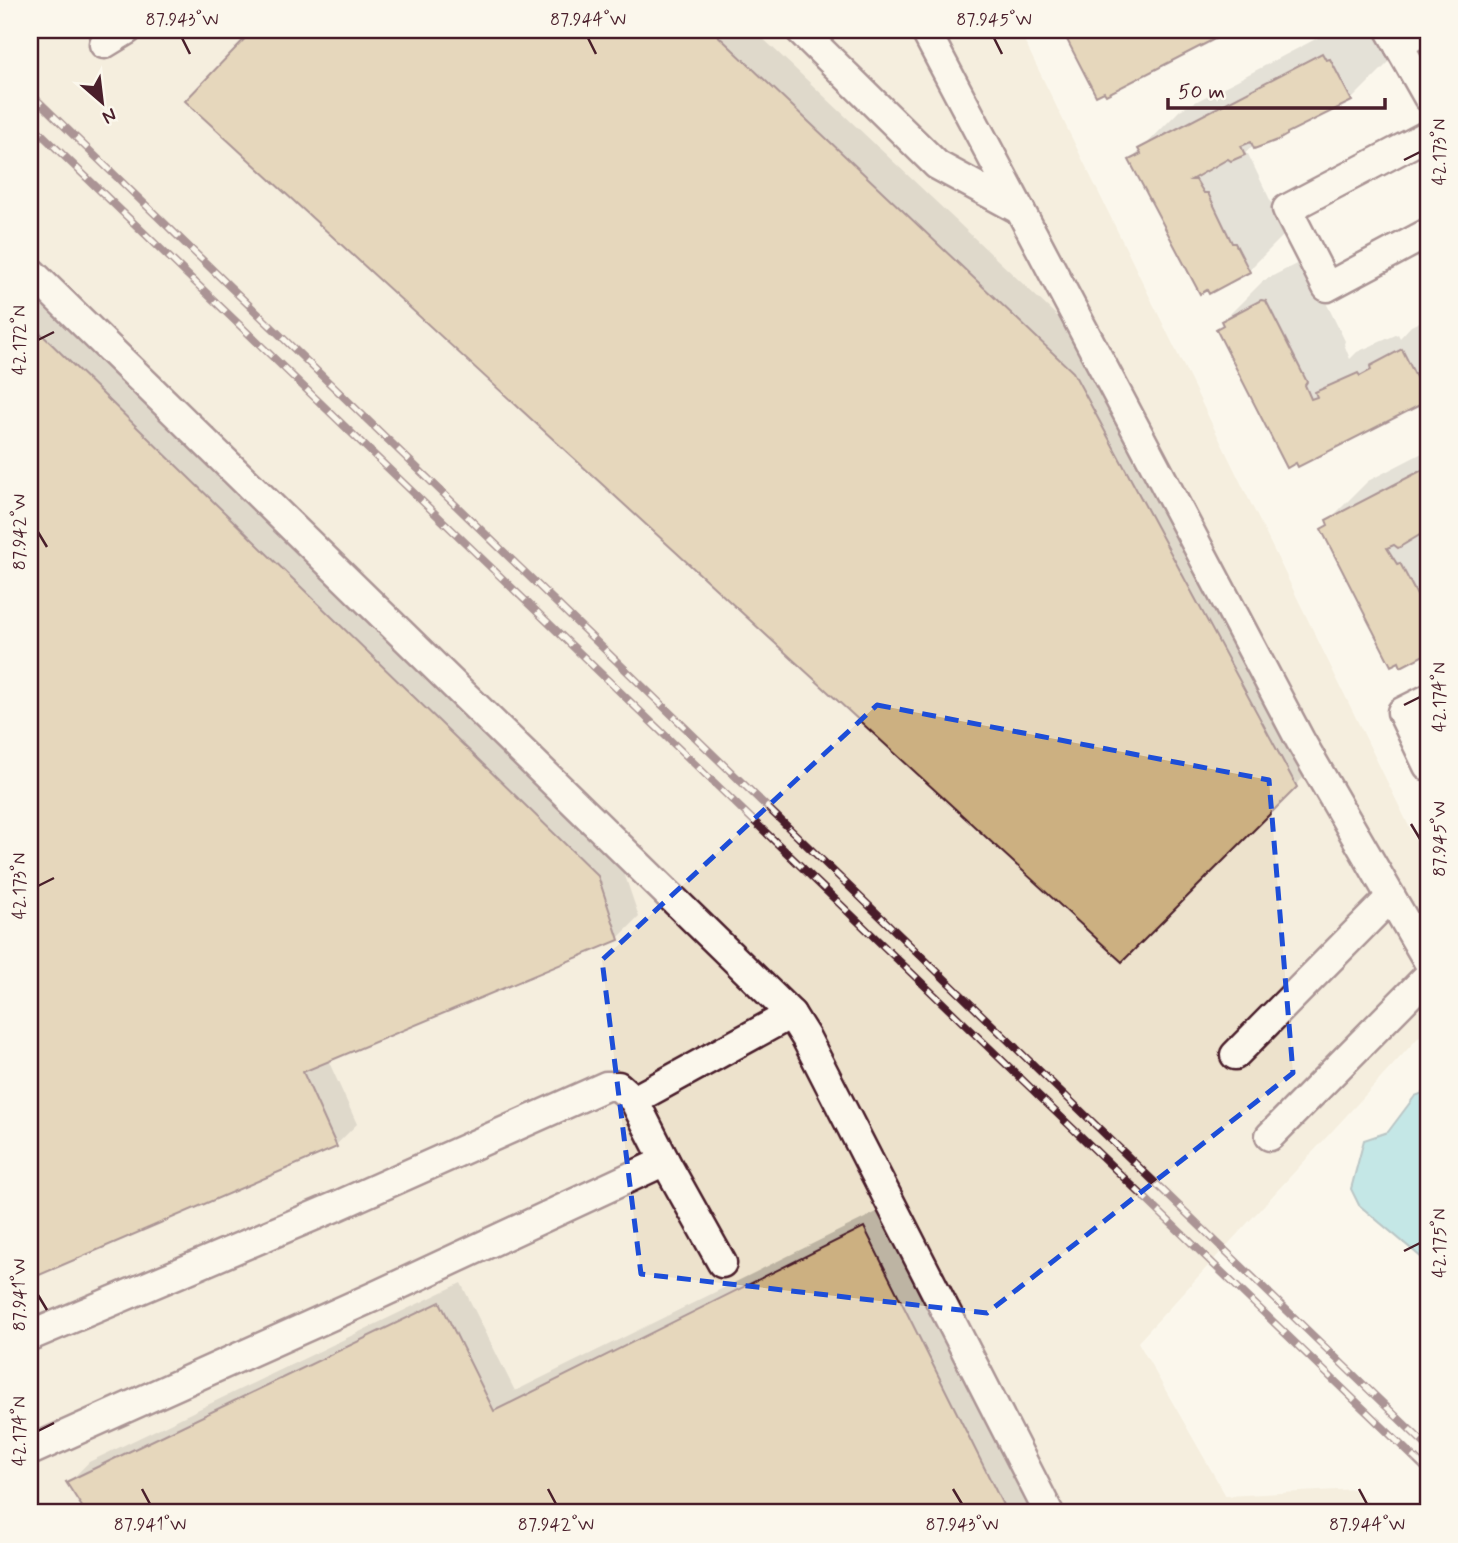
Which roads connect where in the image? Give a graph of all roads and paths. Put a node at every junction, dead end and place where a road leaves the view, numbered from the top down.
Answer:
1 (800, 30) edge
2 (925, 30) edge
3 (1404, 35) edge
4 (1428, 97) edge
5 (1428, 135) edge
6 (1020, 210) junction
7 (1428, 233) edge
8 (30, 271) edge
9 (1428, 699) edge
10 (1428, 766) edge
11 (1390, 898) junction
12 (1428, 961) edge
13 (1428, 976) edge
14 (790, 1014) junction
15 (1235, 1055) dead end
16 (634, 1100) junction
17 (1270, 1136) dead end
18 (665, 1161) junction
19 (722, 1263) dead end
20 (30, 1336) edge
21 (30, 1451) edge
22 (1049, 1513) edge

1 - 6 street
2 - 6 street
3 - 4 street
5 - 7 street
6 - 11 street
8 - 14 street
9 - 10 street
11 - 12 street
11 - 15 street
13 - 17 street
14 - 16 street
14 - 22 street
16 - 18 street
16 - 20 street
18 - 19 street
18 - 21 street

